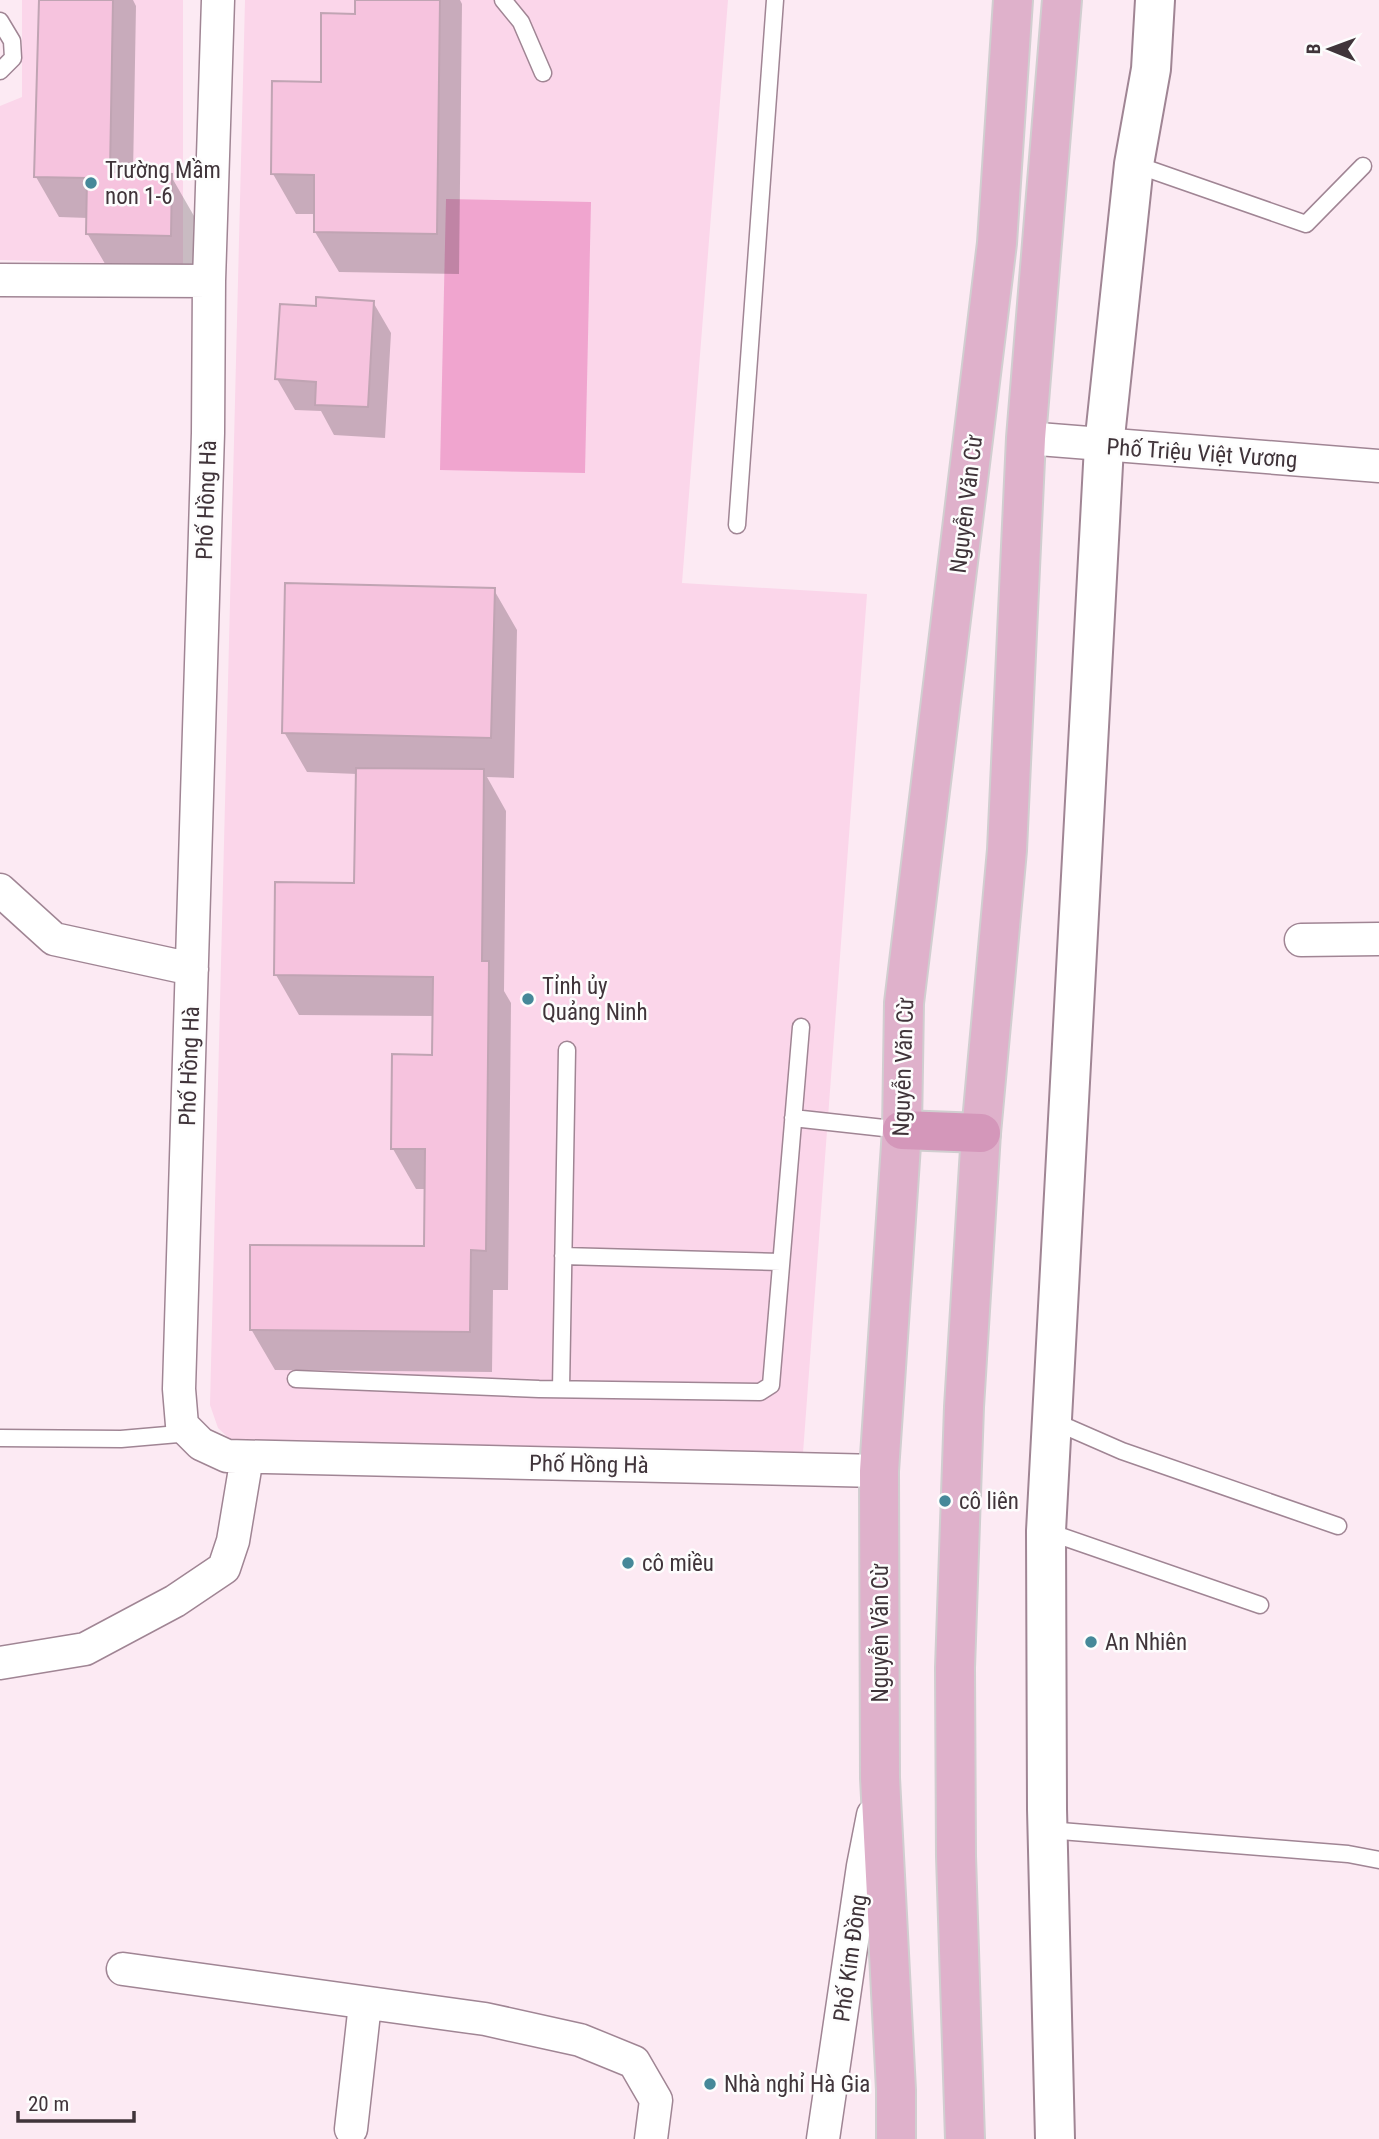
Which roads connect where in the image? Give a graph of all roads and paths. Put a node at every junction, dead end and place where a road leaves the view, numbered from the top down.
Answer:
1 (218, 0) edge
2 (503, 0) edge
3 (775, 0) edge
4 (1013, 0) edge
5 (1062, 0) edge
6 (1155, 0) edge
7 (0, 21) edge
8 (0, 71) edge
9 (543, 73) dead end
10 (1135, 164) junction
11 (1363, 166) dead end
12 (0, 280) edge
13 (209, 281) junction
14 (1026, 438) junction
15 (1104, 446) junction
16 (1379, 466) edge
17 (737, 526) dead end
18 (0, 890) edge
19 (1379, 939) edge
20 (1301, 940) dead end
21 (192, 970) junction
22 (801, 1027) dead end
23 (567, 1050) dead end
24 (793, 1118) junction
25 (902, 1130) junction
26 (981, 1133) junction
27 (563, 1256) junction
28 (781, 1262) junction
29 (296, 1379) dead end
30 (561, 1389) junction
31 (1051, 1420) junction
32 (190, 1433) junction
33 (0, 1438) edge
34 (247, 1457) junction
35 (879, 1471) junction
36 (1338, 1526) dead end
37 (1046, 1531) junction
38 (1260, 1605) dead end
39 (0, 1663) edge
40 (880, 1778) junction
41 (1048, 1830) junction
42 (1379, 1860) edge
43 (123, 1969) dead end
44 (365, 2004) junction
45 (350, 2134) edge
46 (651, 2139) edge
47 (823, 2139) edge
48 (896, 2139) edge
49 (965, 2139) edge
50 (1055, 2139) edge

1 - 13 street, Phố Hồng Hà
2 - 9 lane
3 - 17 lane
4 - 25 main road, Nguyễn Văn Cừ
5 - 14 main road
6 - 10 street
7 - 8 lane
10 - 11 lane
10 - 15 street
12 - 13 street
13 - 21 street, Phố Hồng Hà
14 - 15 street, Phố Triệu Việt Vương
14 - 26 main road
15 - 16 street, Phố Triệu Việt Vương
15 - 31 street
18 - 21 street
19 - 20 street
21 - 32 street, Phố Hồng Hà
22 - 24 lane
23 - 27 lane
24 - 25 lane
24 - 28 lane
25 - 26 highway
25 - 35 main road, Nguyễn Văn Cừ
26 - 49 main road
27 - 28 lane
27 - 30 lane
28 - 30 lane
29 - 30 lane
31 - 36 lane
31 - 37 street
32 - 33 lane
32 - 34 street, Phố Hồng Hà
34 - 35 street, Phố Hồng Hà
34 - 39 street
35 - 40 main road, Nguyễn Văn Cừ
37 - 38 lane
37 - 41 street
40 - 47 street, Phố Kim Đồng
40 - 48 main road, Nguyễn Văn Cừ
41 - 42 lane
41 - 50 street
43 - 44 street
44 - 45 street
44 - 46 street

